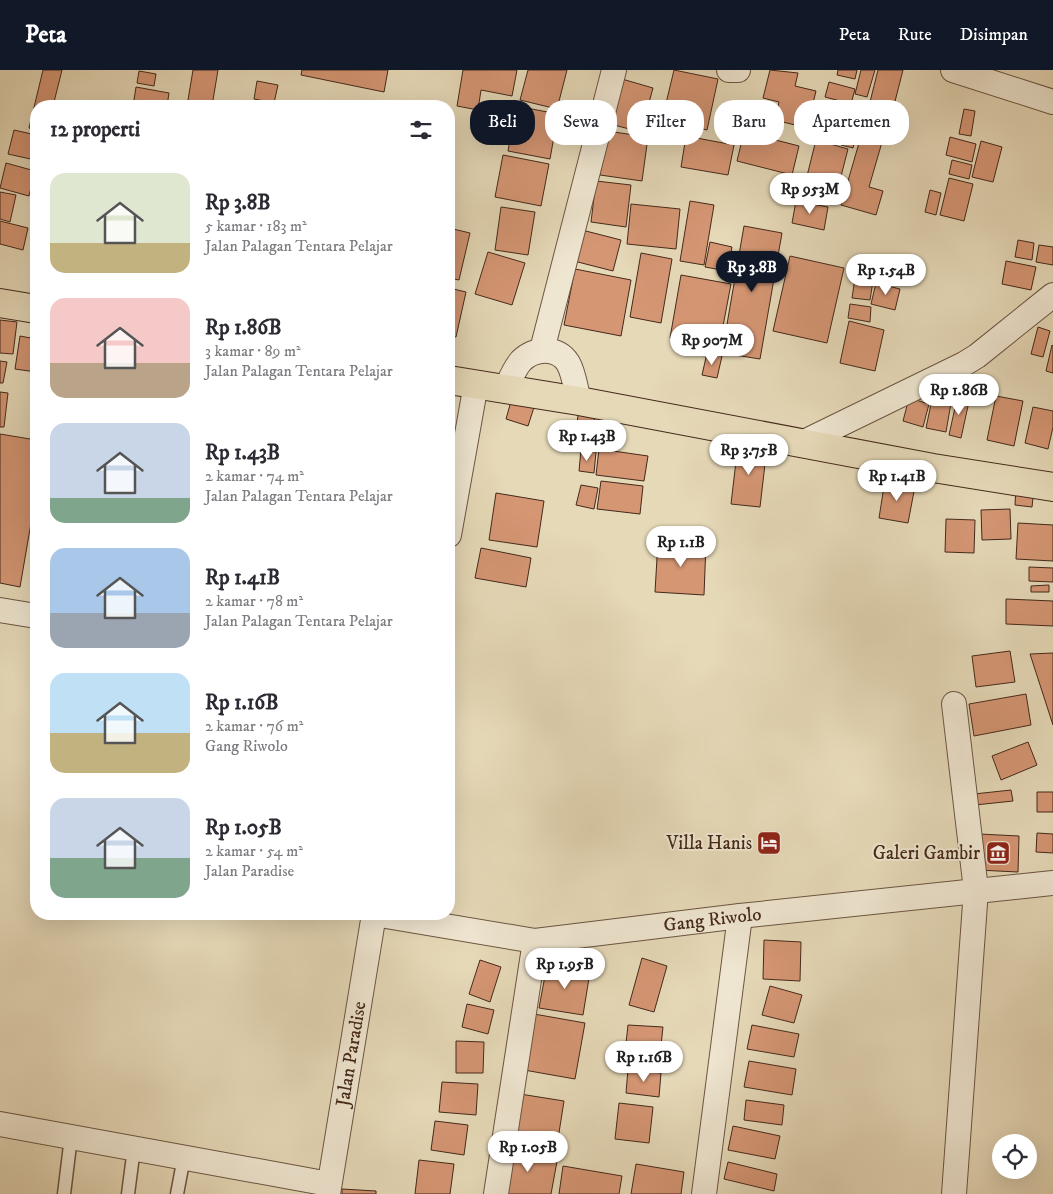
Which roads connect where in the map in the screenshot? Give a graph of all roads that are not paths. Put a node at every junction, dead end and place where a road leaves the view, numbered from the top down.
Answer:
1 (614, 70) edge
2 (729, 70) edge
3 (738, 70) edge
4 (953, 70) edge
5 (1053, 102) edge
6 (1053, 295) edge
7 (0, 303) edge
8 (30, 308) edge
9 (542, 350) junction
10 (455, 381) edge
11 (476, 384) junction
12 (506, 389) junction
13 (579, 401) junction
14 (802, 443) junction
15 (1053, 487) edge
16 (455, 501) edge
17 (0, 610) edge
18 (30, 615) edge
19 (954, 704) dead end
20 (1053, 883) edge
21 (976, 890) junction
22 (740, 916) junction
23 (373, 920) edge
24 (410, 920) edge
25 (535, 941) junction
26 (0, 1124) edge
27 (71, 1137) junction
28 (134, 1148) junction
29 (184, 1157) junction
30 (329, 1189) edge
31 (64, 1194) edge
32 (128, 1194) edge
33 (177, 1194) edge
34 (496, 1194) edge
35 (704, 1194) edge
36 (954, 1194) edge

1 - 9 street
2 - 3 street
4 - 5 street
6 - 14 street
7 - 8 main road
9 - 12 street
9 - 13 street
10 - 11 main road
11 - 12 main road
11 - 16 street
12 - 13 main road
13 - 14 main road
14 - 15 main road
17 - 18 street
19 - 21 street
20 - 21 street, Gang Riwolo
21 - 22 street, Gang Riwolo
21 - 36 street
22 - 25 street, Gang Riwolo
22 - 35 street
23 - 30 street, Jalan Paradise
24 - 25 street, Gang Riwolo
25 - 34 street
26 - 27 street
27 - 28 street
27 - 31 lane
28 - 29 street
28 - 32 lane
29 - 30 street
29 - 33 lane

